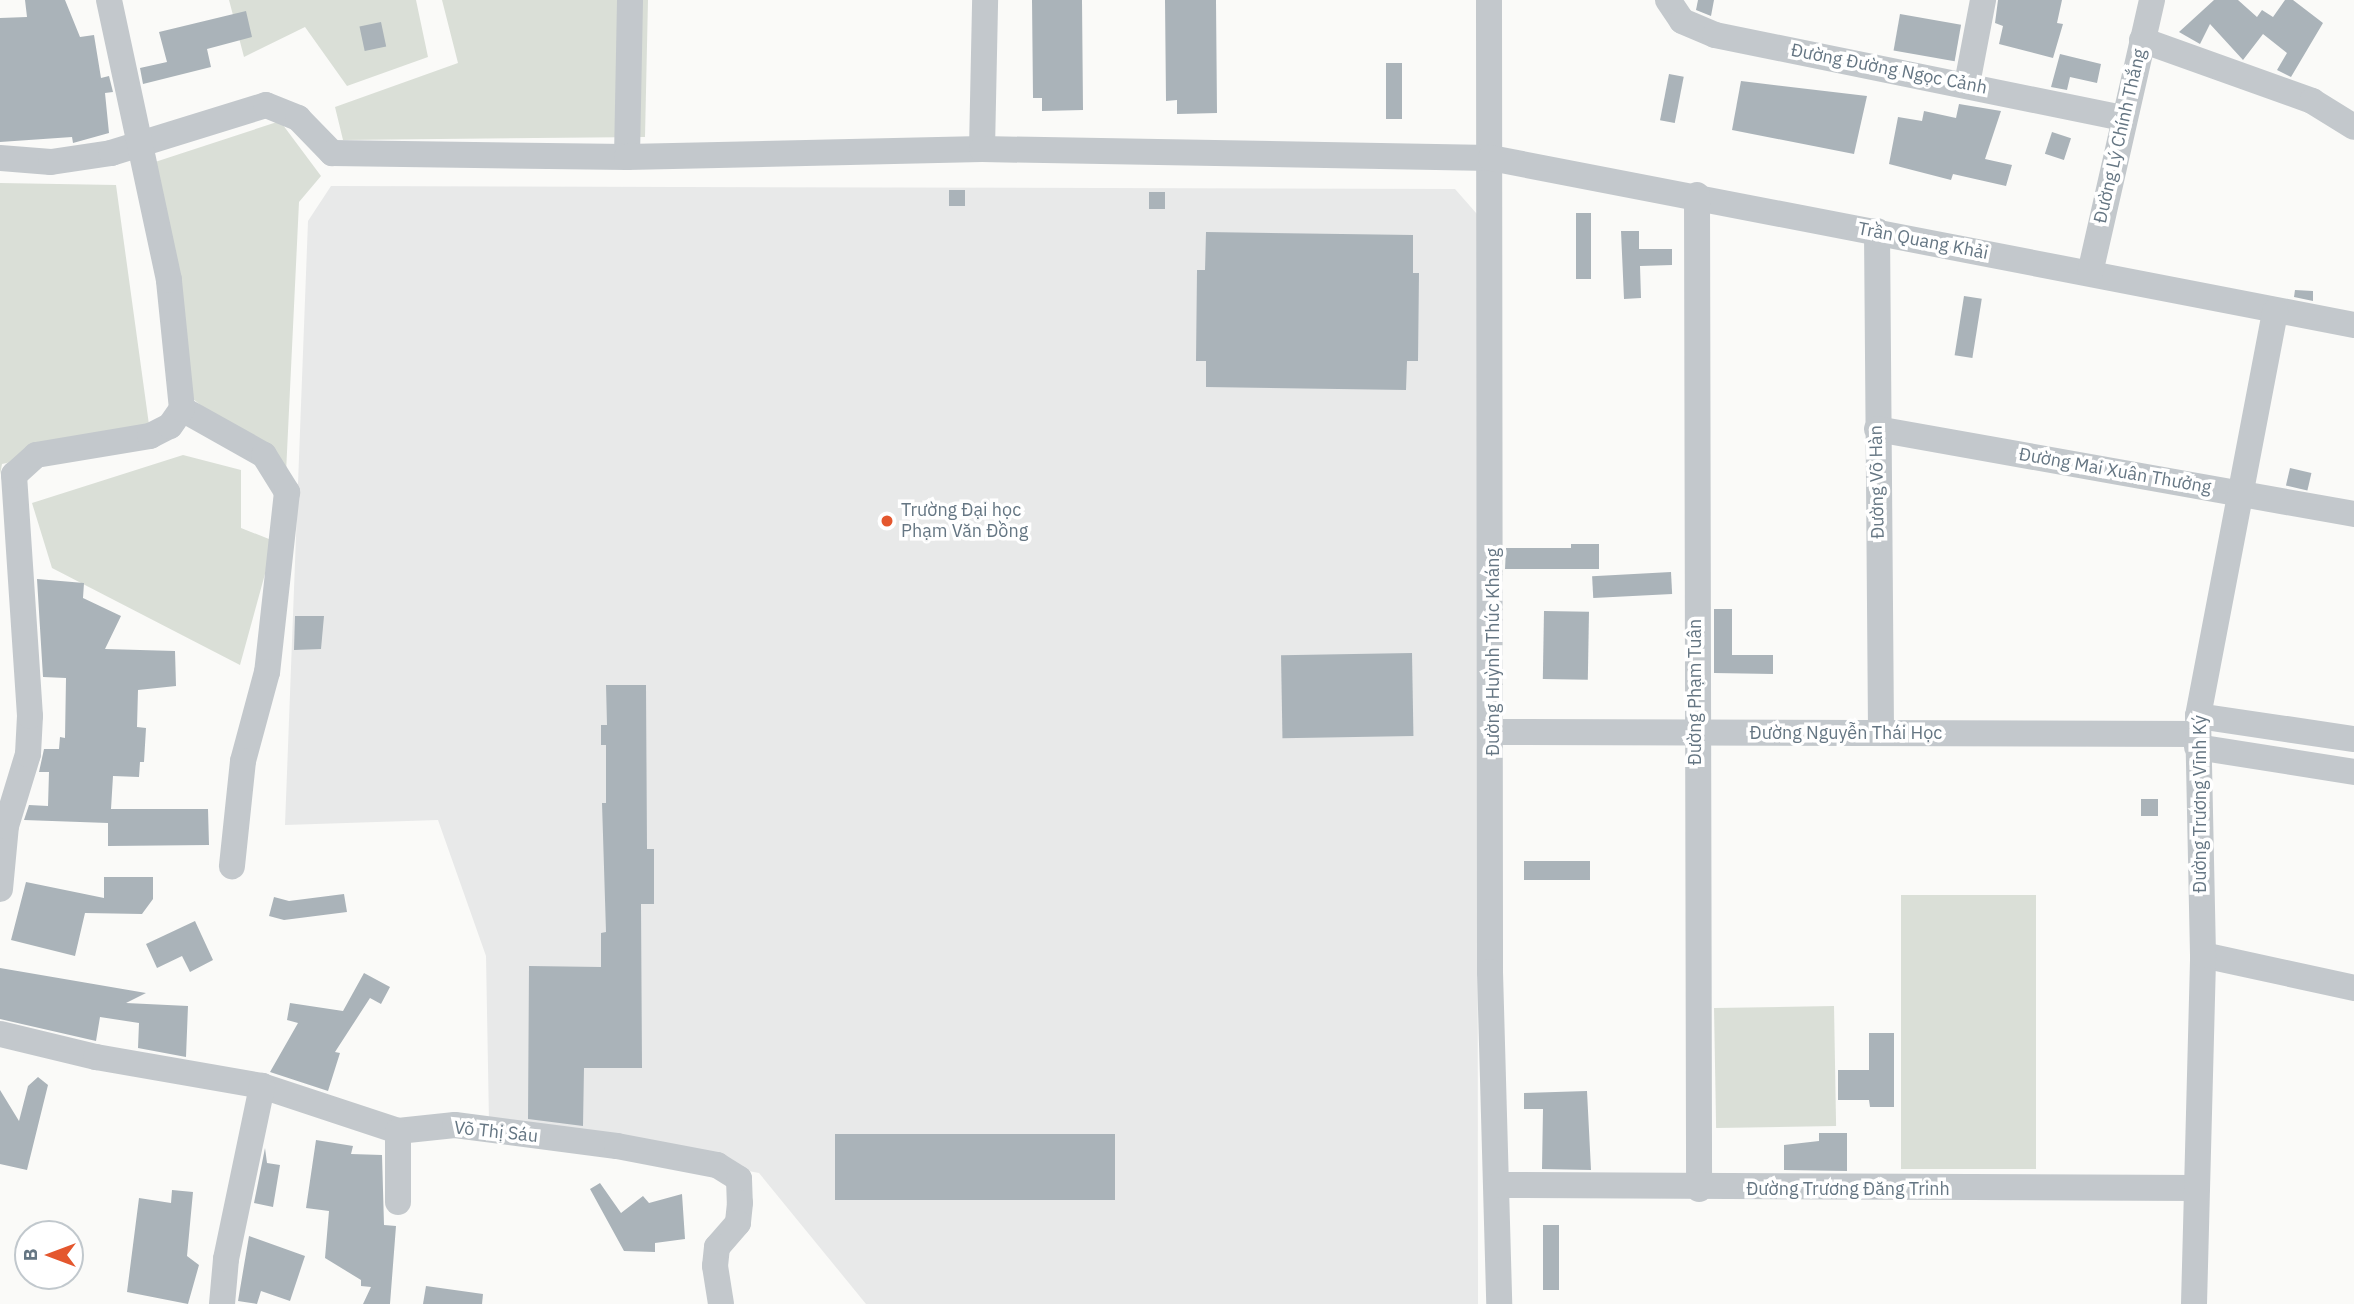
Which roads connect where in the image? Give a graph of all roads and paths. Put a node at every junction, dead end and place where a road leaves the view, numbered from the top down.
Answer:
1 (109, 0) edge
2 (630, 0) edge
3 (985, 0) edge
4 (1489, 0) edge
5 (1668, 0) edge
6 (1983, 0) edge
7 (2152, 0) edge
8 (2142, 40) junction
9 (1967, 84) junction
10 (2123, 118) junction
11 (2354, 127) edge
12 (139, 143) junction
13 (982, 149) junction
14 (627, 157) junction
15 (0, 158) edge
16 (1491, 158) junction
17 (1697, 195) junction
18 (1877, 231) junction
19 (2090, 273) junction
20 (2275, 311) junction
21 (2354, 325) edge
22 (182, 409) junction
23 (1877, 429) junction
24 (2242, 493) junction
25 (2354, 514) edge
26 (1493, 732) junction
27 (1695, 732) junction
28 (2198, 732) junction
29 (1881, 733) junction
30 (2354, 740) edge
31 (2354, 772) edge
32 (232, 866) dead end
33 (0, 889) edge
34 (2203, 955) junction
35 (2354, 988) edge
36 (0, 1034) edge
37 (262, 1086) junction
38 (398, 1131) junction
39 (1499, 1185) junction
40 (2197, 1188) junction
41 (1699, 1189) junction
42 (398, 1202) dead end
43 (222, 1304) edge
44 (721, 1304) edge
45 (1499, 1304) edge
46 (2193, 1304) edge

1 - 12 street
2 - 14 street
3 - 13 street
4 - 16 street, Đường Huỳnh Thúc Kháng
5 - 9 street, Đường Đường Ngọc Cảnh
6 - 9 street
7 - 8 street, Đường Lý Chính Thắng
8 - 10 street, Đường Lý Chính Thắng
8 - 11 street
9 - 10 street, Đường Đường Ngọc Cảnh
10 - 19 street, Đường Lý Chính Thắng
12 - 14 street, Trần Quang Khải
12 - 15 street, Trần Quang Khải
12 - 22 street
13 - 14 street, Trần Quang Khải
13 - 16 street, Trần Quang Khải
16 - 17 street, Trần Quang Khải
16 - 26 street, Đường Huỳnh Thúc Kháng
17 - 18 street, Trần Quang Khải
17 - 27 street, Đường Phạm Tuân
18 - 19 street, Trần Quang Khải
18 - 23 street, Đường Võ Hàn
19 - 20 street, Trần Quang Khải
20 - 21 street, Trần Quang Khải
20 - 24 street, Đường Trương Vĩnh Ký
22 - 32 street
22 - 33 street
23 - 24 street, Đường Mai Xuân Thưởng
23 - 29 street, Đường Võ Hàn
24 - 25 street, Đường Mai Xuân Thưởng
24 - 28 street, Đường Trương Vĩnh Ký
26 - 27 street, Đường Nguyễn Thái Học
26 - 39 street, Đường Huỳnh Thúc Kháng
27 - 29 street, Đường Nguyễn Thái Học
27 - 41 street, Đường Phạm Tuân
28 - 29 street, Đường Nguyễn Thái Học
28 - 30 street, Đường Nguyễn Thái Học
28 - 31 street, Đường Nguyễn Thái Học
28 - 34 street, Đường Trương Vĩnh Ký
34 - 35 street
34 - 40 street, Đường Trương Vĩnh Ký
36 - 37 street, Võ Thị Sáu
37 - 38 street, Võ Thị Sáu
37 - 43 street
38 - 42 street
38 - 44 street, Võ Thị Sáu
39 - 41 street, Đường Trương Đăng Trinh
39 - 45 street, Đường Huỳnh Thúc Kháng
40 - 41 street, Đường Trương Đăng Trinh
40 - 46 street, Đường Trương Vĩnh Ký

